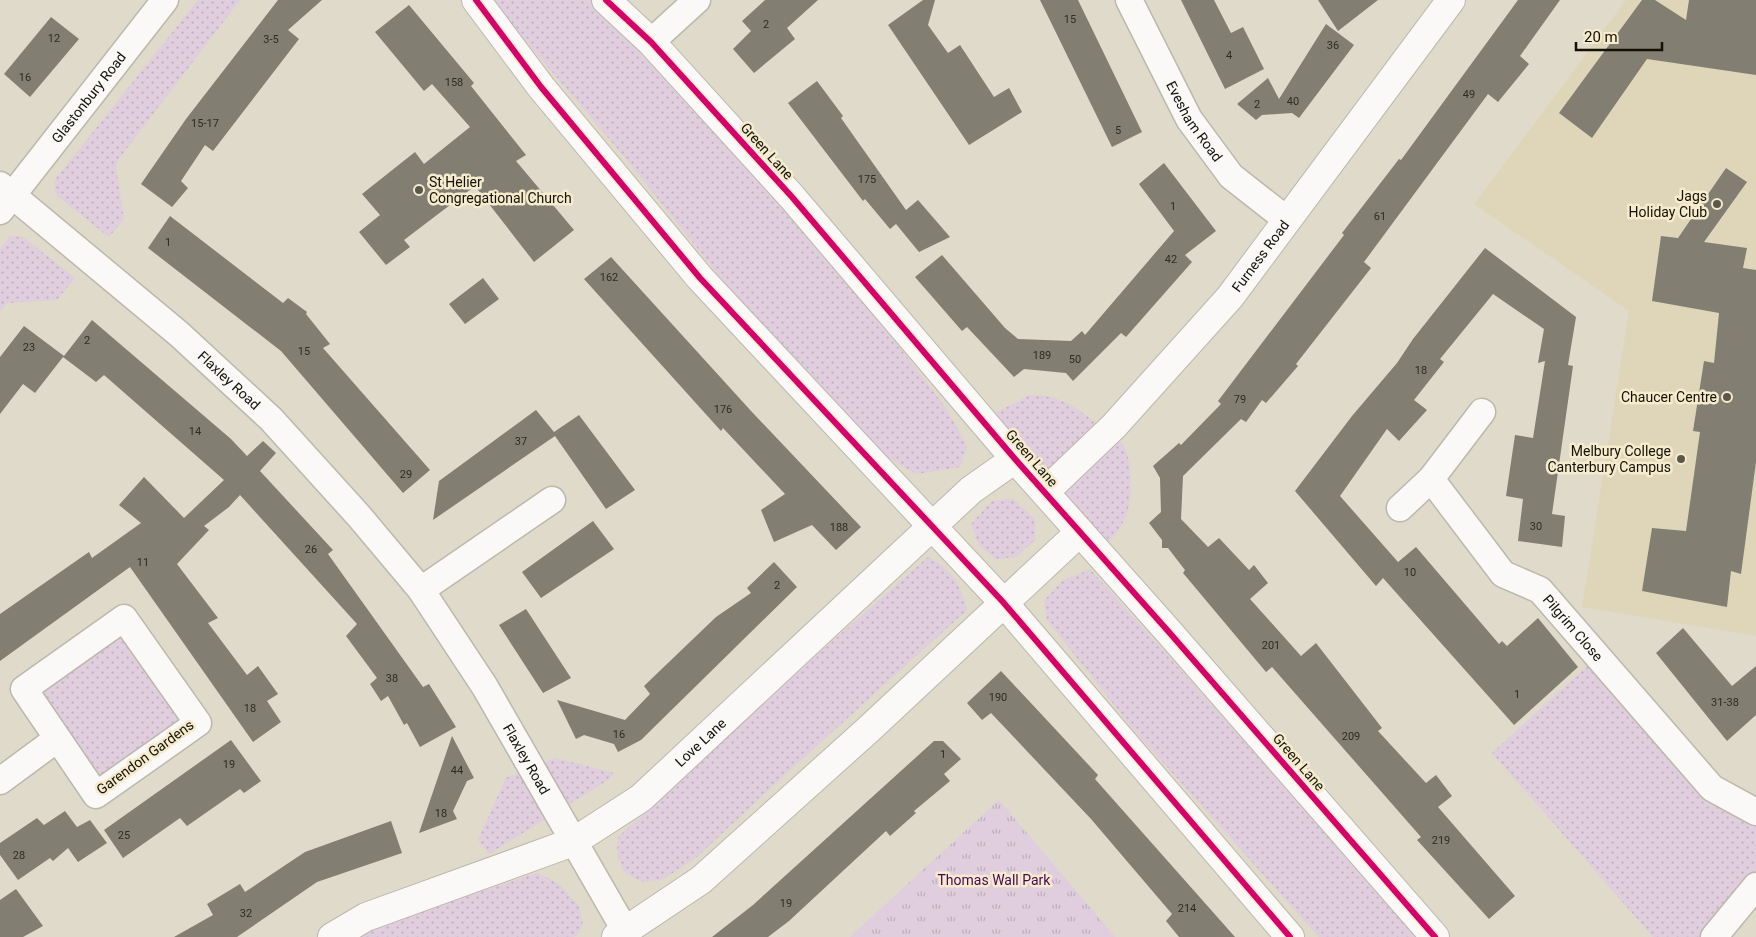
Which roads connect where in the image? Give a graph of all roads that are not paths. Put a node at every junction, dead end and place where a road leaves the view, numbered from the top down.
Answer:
1 (166, 0) edge
2 (476, 0) edge
3 (606, 0) edge
4 (697, 0) edge
5 (1129, 0) edge
6 (1444, 3) edge
7 (651, 42) junction
8 (4, 197) edge
9 (1287, 220) junction
10 (1482, 412) dead end
11 (1015, 459) junction
12 (1431, 478) junction
13 (1045, 492) junction
14 (552, 500) dead end
15 (1400, 508) dead end
16 (933, 527) junction
17 (1080, 532) junction
18 (421, 590) junction
19 (1003, 602) junction
20 (57, 739) junction
21 (0, 781) edge
22 (1756, 812) edge
23 (573, 842) junction
24 (1756, 886) edge
25 (621, 934) edge
26 (332, 937) edge
27 (1290, 937) edge
28 (1435, 937) edge
29 (1714, 937) edge

1 - 8 street, Glastonbury Road
2 - 16 main road
3 - 7 main road, Green Lane
4 - 7 street
5 - 9 street, Evesham Road
6 - 9 main road, Furness Road
7 - 11 main road, Green Lane
8 - 18 street, Flaxley Road
9 - 13 main road, Furness Road
10 - 12 street
11 - 13 main road, Green Lane
11 - 16 main road, Love Lane
12 - 15 street
12 - 22 street, Pilgrim Close
13 - 17 main road, Green Lane
14 - 18 street
16 - 19 main road
16 - 23 main road, Love Lane
17 - 19 main road
17 - 28 main road, Green Lane
18 - 23 street, Flaxley Road
19 - 25 main road
19 - 27 main road
20 - 20 street, Garendon Gardens
20 - 21 street
23 - 25 street, Flaxley Road
23 - 26 main road, Love Lane
24 - 29 street

